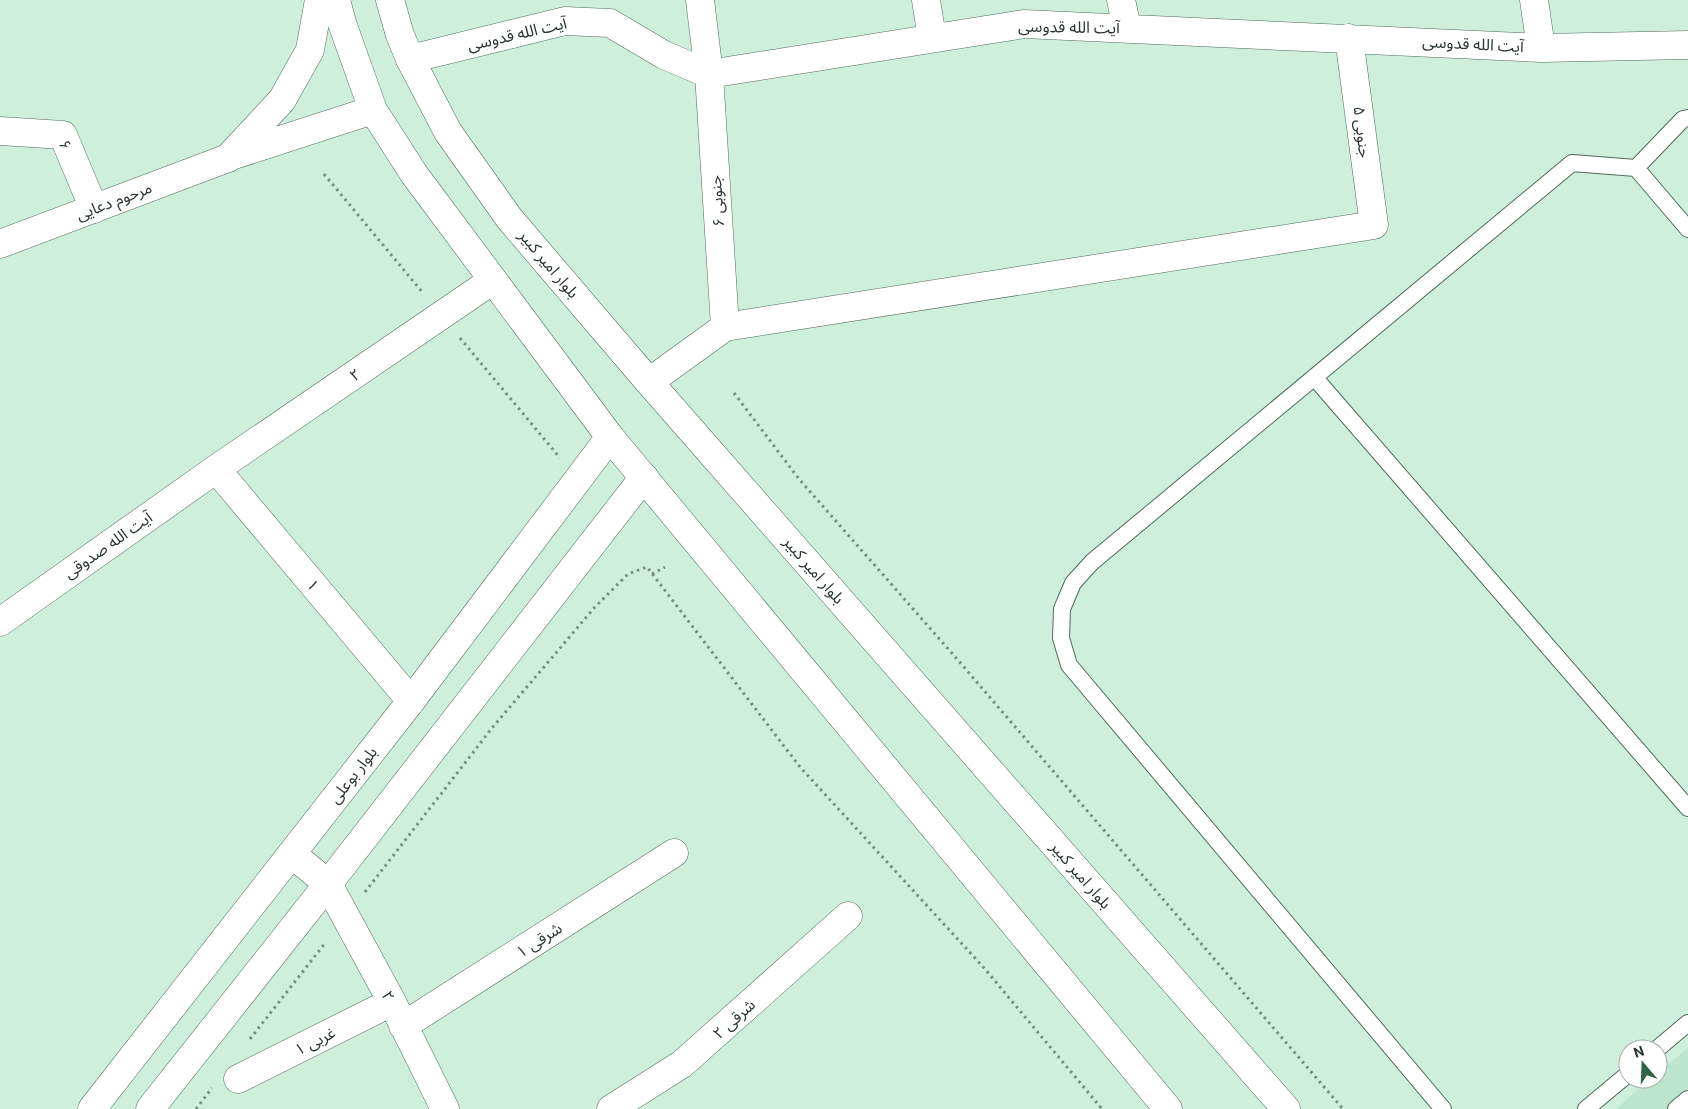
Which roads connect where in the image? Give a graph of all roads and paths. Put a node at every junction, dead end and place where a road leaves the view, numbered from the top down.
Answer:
1 (319, 0) edge
2 (336, 0) edge
3 (390, 0) edge
4 (700, 0) edge
5 (926, 0) edge
6 (1121, 0) edge
7 (1534, 0) edge
8 (1127, 28) junction
9 (932, 38) junction
10 (1349, 38) junction
11 (1688, 46) edge
12 (1542, 48) junction
13 (410, 59) junction
14 (709, 74) junction
15 (373, 110) junction
16 (1688, 118) edge
17 (0, 131) edge
18 (228, 158) junction
19 (1636, 168) junction
20 (324, 174) dead end
21 (94, 209) junction
22 (1688, 229) edge
23 (0, 244) edge
24 (494, 280) junction
25 (442, 315) junction
26 (725, 327) junction
27 (1314, 377) junction
28 (649, 382) junction
29 (734, 393) dead end
30 (610, 437) junction
31 (561, 458) dead end
32 (216, 469) junction
33 (644, 477) junction
34 (665, 568) dead end
35 (652, 574) junction
36 (0, 622) edge
37 (411, 701) junction
38 (1688, 808) edge
39 (292, 854) junction
40 (674, 854) dead end
41 (328, 884) junction
42 (848, 916) dead end
43 (346, 917) junction
44 (398, 1014) junction
45 (1688, 1023) edge
46 (249, 1040) dead end
47 (1668, 1040) edge
48 (1618, 1082) edge
49 (226, 1083) joint
50 (1688, 1099) edge
51 (92, 1109) edge
52 (150, 1109) edge
53 (196, 1109) edge
54 (445, 1109) edge
55 (611, 1109) edge
56 (1102, 1109) edge
57 (1168, 1109) edge
58 (1286, 1109) edge
59 (1343, 1109) edge
60 (1443, 1109) edge
61 (1586, 1109) edge
62 (1676, 1109) edge

1 - 18 street
2 - 15 street
3 - 13 street, بلوار امیر کبیر
4 - 14 street, ۶ جنوبی
5 - 9 street
6 - 8 street
7 - 12 street
8 - 9 street, آیت الله قدوسی
8 - 10 street, آیت الله قدوسی
9 - 14 street, آیت الله قدوسی
10 - 12 street, آیت الله قدوسی
10 - 26 street, ۵ جنوبی
11 - 12 street, آیت الله قدوسی
13 - 14 street, آیت الله قدوسی
13 - 28 street, بلوار امیر کبیر
14 - 26 street, ۶ جنوبی
15 - 18 street, مرحوم دعایی
15 - 24 street
16 - 19 lane
17 - 21 street, ۶
18 - 21 street, مرحوم دعایی
19 - 22 lane
19 - 27 lane
20 - 25 path
21 - 23 street, مرحوم دعایی
24 - 25 street, ۲
24 - 30 street
25 - 31 path
25 - 32 street, ۲
26 - 28 street
27 - 38 lane
27 - 60 lane
28 - 58 street, بلوار امیر کبیر
29 - 59 path
30 - 33 street
30 - 37 street, بلوار بوعلی
32 - 36 street, آیت الله صدوقی
32 - 37 street, ۱
33 - 41 street
33 - 57 street
34 - 35 path
35 - 43 path
35 - 56 path
37 - 39 street, بلوار بوعلی
39 - 41 street
39 - 51 street, بلوار بوعلی
40 - 44 street, شرقی ۱
41 - 43 street, ۲
41 - 52 street
42 - 55 street, شرقی ۲
43 - 44 street, ۲
43 - 46 path
44 - 49 street, غربی ۱
44 - 54 street, ۲
45 - 47 lane
48 - 61 lane
49 - 53 path
50 - 62 lane

